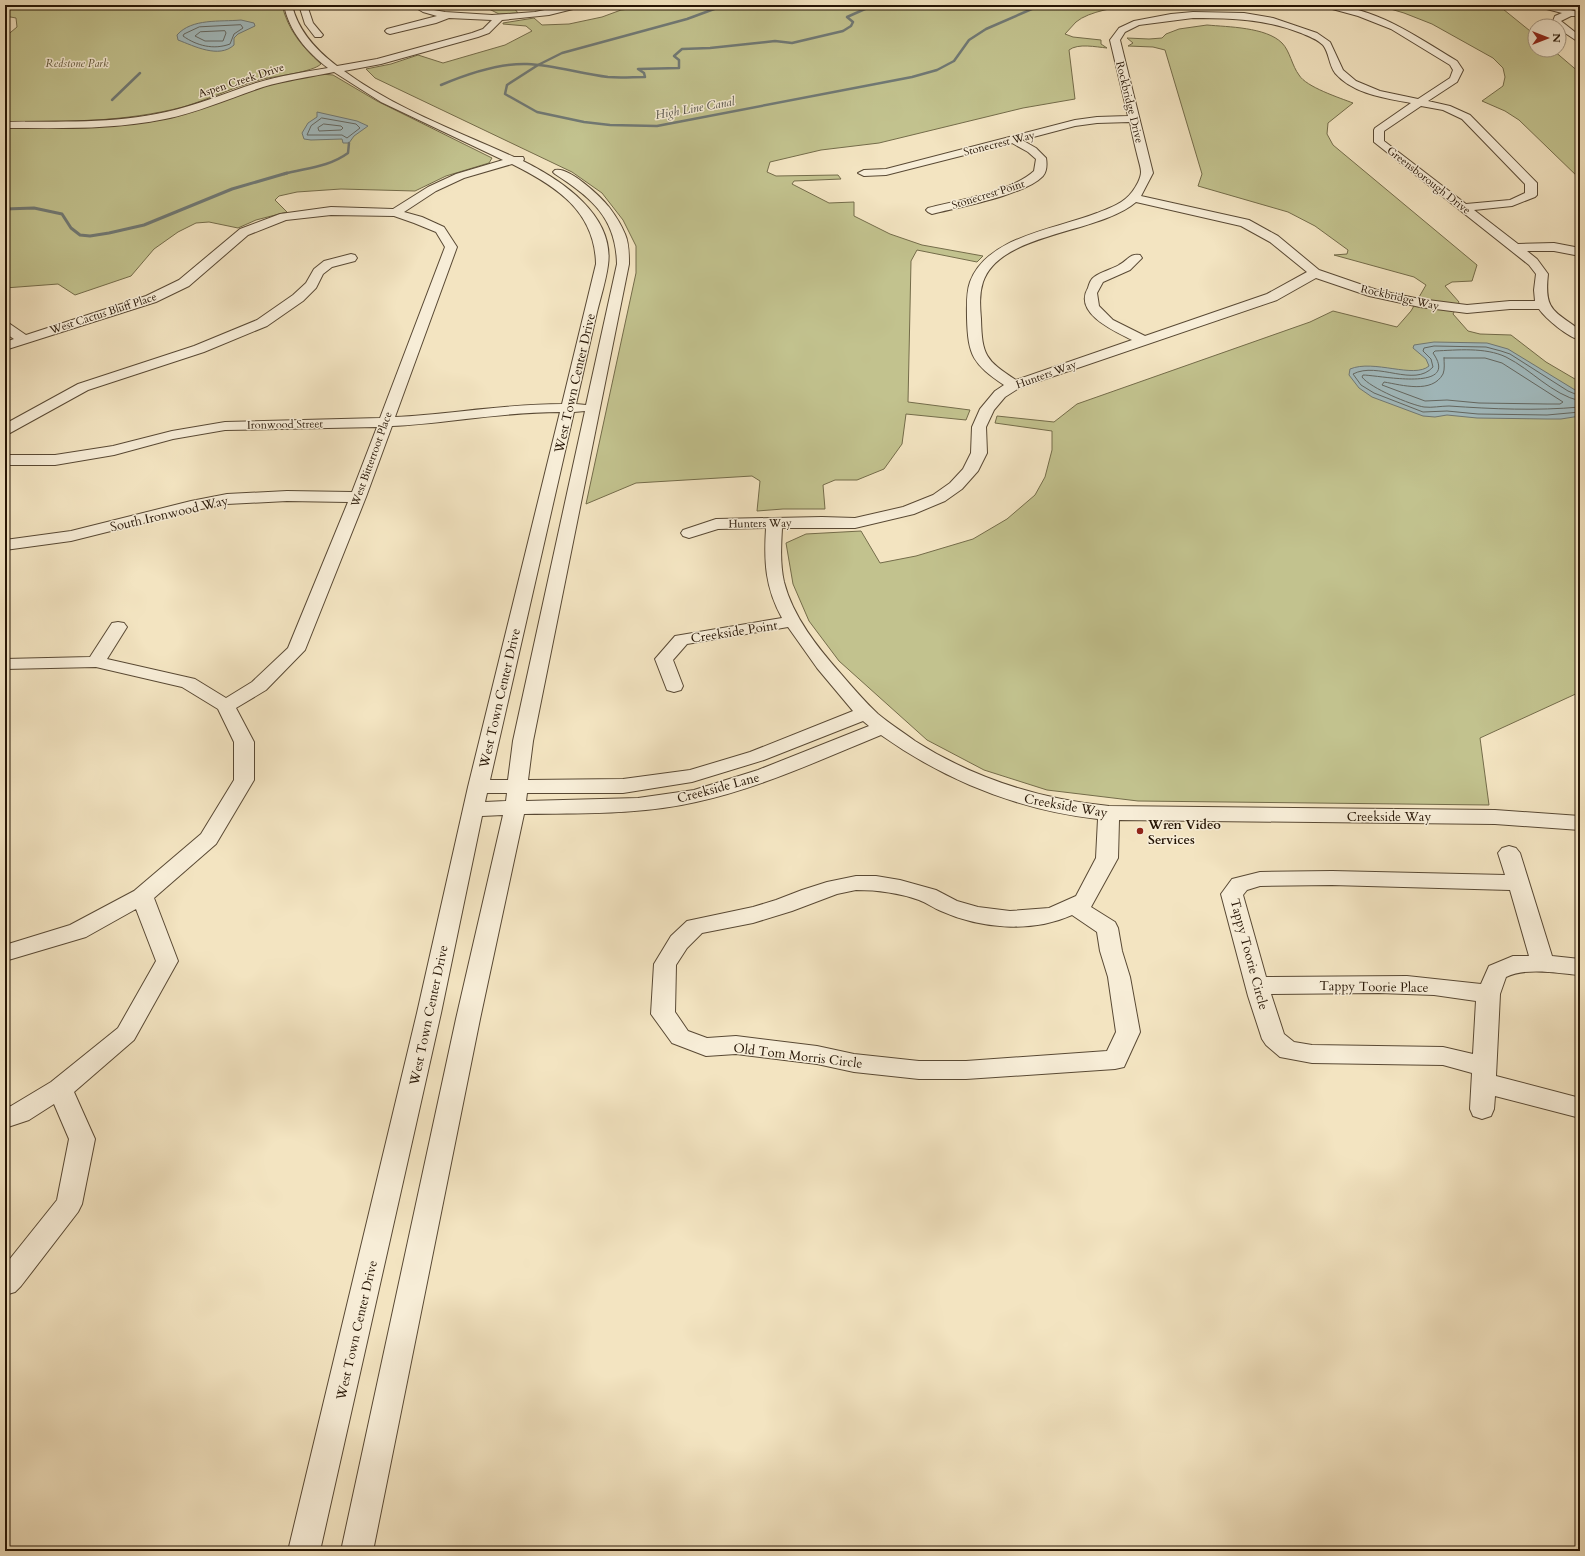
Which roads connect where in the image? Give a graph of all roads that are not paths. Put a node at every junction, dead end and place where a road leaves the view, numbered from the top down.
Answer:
1 (288, 5) edge
2 (303, 5) edge
3 (415, 5) edge
4 (578, 5) edge
5 (1328, 5) edge
6 (1542, 5) edge
7 (1192, 10) edge
8 (1569, 13) junction
9 (447, 15) junction
10 (1580, 16) edge
11 (499, 18) junction
12 (390, 31) dead end
13 (1580, 40) edge
14 (322, 41) dead end
15 (341, 65) junction
16 (1420, 102) junction
17 (1135, 119) junction
18 (5, 125) edge
19 (1013, 139) junction
20 (521, 159) junction
21 (864, 173) dead end
22 (1133, 198) junction
23 (1464, 208) junction
24 (932, 210) dead end
25 (395, 213) junction
26 (1515, 248) junction
27 (1580, 252) edge
28 (351, 258) dead end
29 (1136, 258) dead end
30 (1315, 273) junction
31 (1543, 305) junction
32 (5, 327) edge
33 (1580, 336) edge
34 (23, 339) junction
35 (1142, 340) junction
36 (5, 346) edge
37 (1014, 385) junction
38 (568, 408) junction
39 (593, 409) junction
40 (385, 422) junction
41 (5, 430) edge
42 (5, 460) edge
43 (358, 497) junction
44 (774, 524) junction
45 (689, 533) dead end
46 (5, 545) edge
47 (794, 621) junction
48 (118, 627) dead end
49 (96, 662) junction
50 (5, 664) edge
51 (674, 686) dead end
52 (226, 706) junction
53 (865, 713) junction
54 (883, 727) junction
55 (478, 787) junction
56 (518, 788) junction
57 (514, 808) junction
58 (473, 809) junction
59 (1109, 813) junction
60 (1580, 823) edge
61 (1509, 853) dead end
62 (1518, 882) junction
63 (142, 896) junction
64 (1074, 906) junction
65 (5, 953) edge
66 (1543, 964) junction
67 (1580, 967) edge
68 (1258, 987) junction
69 (1488, 994) junction
70 (1484, 1075) junction
71 (60, 1089) junction
72 (1580, 1108) edge
73 (1482, 1109) dead end
74 (5, 1118) edge
75 (5, 1283) edge
76 (304, 1551) edge
77 (357, 1551) edge

1 - 15 street, West Town Center Drive
2 - 14 street
3 - 9 street
4 - 11 street
5 - 16 street, Greensborough Drive
6 - 8 street
7 - 16 street, Rockbridge Drive
7 - 17 street, Rockbridge Drive
8 - 10 street
8 - 13 street
9 - 11 street
9 - 12 street
11 - 15 street, Aspen Creek Drive
15 - 18 street, Aspen Creek Drive
15 - 20 street, West Town Center Drive
16 - 23 street, Greensborough Drive
16 - 23 street, Rockbridge Drive
17 - 19 street, Stonecrest Way
17 - 22 street, Rockbridge Drive
19 - 21 street, Stonecrest Way
19 - 24 street, Stonecrest Point
20 - 25 street
20 - 38 street, West Town Center Drive
20 - 39 street, West Town Center Drive
22 - 30 street, Rockbridge Way
22 - 37 street, Rockbridge Drive
23 - 26 street, Greensborough Drive
25 - 34 street, West Cactus Bluff Place
25 - 40 street, West Bitterroot Place
26 - 27 street
26 - 31 street, Greensborough Drive
28 - 41 street
29 - 35 street
30 - 31 street, Rockbridge Way
30 - 35 street, Hunters Way
31 - 33 street
32 - 34 street
34 - 36 street, West Cactus Bluff Place
35 - 37 street, Hunters Way
37 - 44 street, Hunters Way
38 - 39 street, Ironwood Street
38 - 40 street, Ironwood Street
38 - 55 street, West Town Center Drive
39 - 56 street, West Town Center Drive
40 - 42 street, Ironwood Street
40 - 43 street, West Bitterroot Place
43 - 46 street, South Ironwood Way
43 - 52 street, West Bitterroot Place
44 - 45 street, Hunters Way
44 - 47 street, Creekside Way
47 - 51 street, Creekside Point
47 - 53 street, Creekside Way
48 - 49 street
49 - 50 street
49 - 52 street
52 - 63 street
53 - 54 street, Creekside Way
53 - 56 street, Creekside Lane
54 - 57 street, Creekside Lane
54 - 59 street, Creekside Way
55 - 56 street, Creekside Lane
55 - 58 street, West Town Center Drive
56 - 57 street, West Town Center Drive
57 - 58 street, Creekside Lane
57 - 77 street, West Town Center Drive
58 - 76 street, West Town Center Drive
59 - 60 street, Creekside Way
59 - 64 street, Old Tom Morris Circle
61 - 62 street
62 - 66 street
62 - 68 street, Tappy Toorie Circle
63 - 65 street
63 - 71 street
64 - 64 street, Old Tom Morris Circle
66 - 67 street
66 - 69 street
68 - 69 street, Tappy Toorie Place
68 - 70 street, Tappy Toorie Circle
69 - 70 street
70 - 72 street, Tappy Toorie Circle
70 - 73 street
71 - 74 street
71 - 75 street

